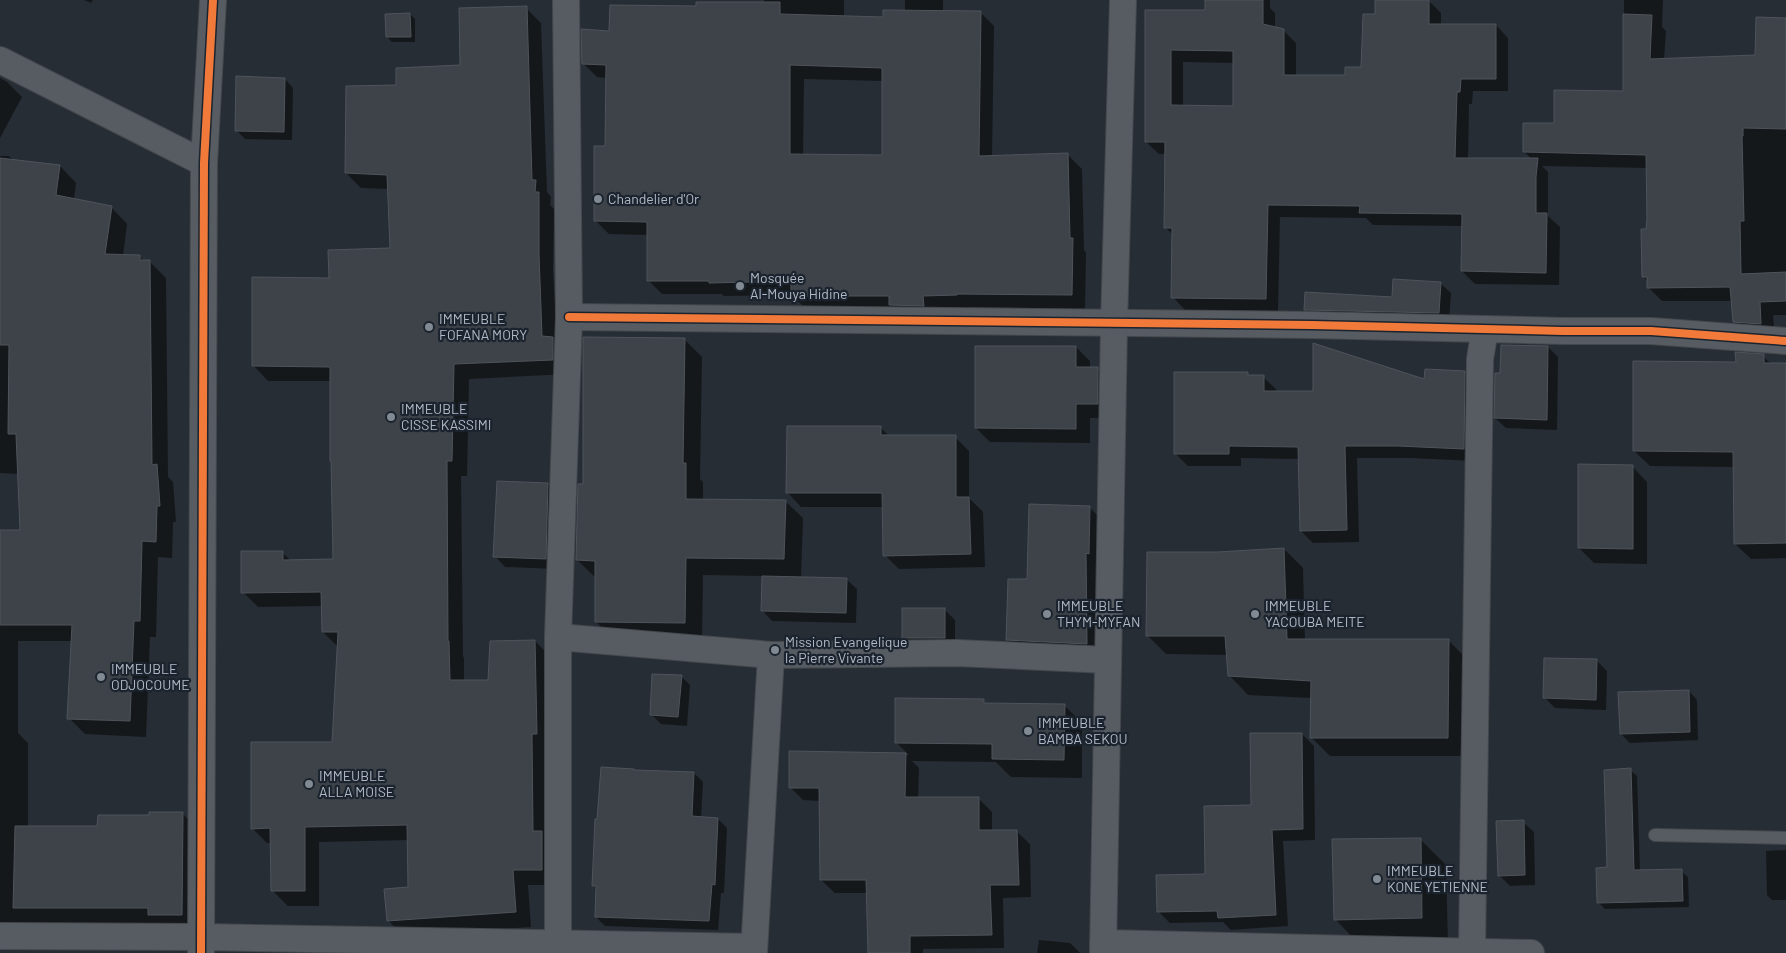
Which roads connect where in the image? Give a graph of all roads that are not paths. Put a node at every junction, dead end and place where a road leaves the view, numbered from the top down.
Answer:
1 (212, 0) edge
2 (566, 0) edge
3 (1123, 0) edge
4 (0, 60) edge
5 (204, 163) junction
6 (569, 317) junction
7 (1114, 324) junction
8 (1485, 330) junction
9 (1786, 341) edge
10 (558, 637) junction
11 (771, 655) junction
12 (1108, 660) junction
13 (1655, 835) dead end
14 (1786, 838) edge
15 (0, 936) edge
16 (558, 944) junction
17 (201, 945) edge
18 (1103, 948) edge
19 (754, 950) edge
20 (1472, 952) junction
21 (1531, 953) edge

1 - 5 street
2 - 6 street
3 - 7 street
4 - 5 street
5 - 17 street
6 - 7 street
6 - 10 street
7 - 8 street
7 - 12 street
8 - 9 street
8 - 20 street
10 - 11 street
10 - 16 street
11 - 12 street
11 - 19 street
12 - 18 street
13 - 14 lane
15 - 17 street
16 - 17 street
16 - 19 street
18 - 20 street
20 - 21 street

